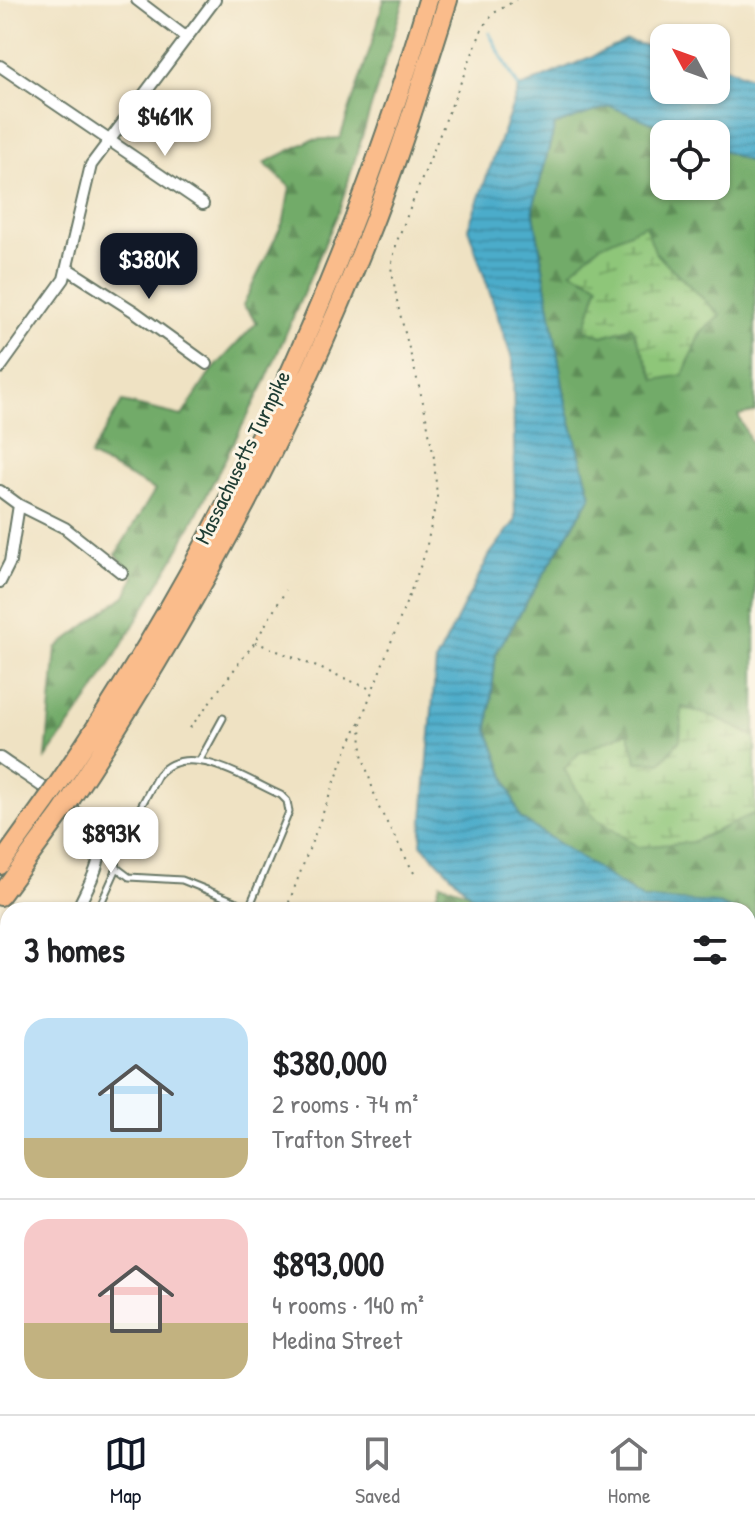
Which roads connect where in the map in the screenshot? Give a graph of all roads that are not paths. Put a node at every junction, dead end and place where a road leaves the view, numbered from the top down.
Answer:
1 (137, 0) edge
2 (215, 0) edge
3 (428, 0) edge
4 (448, 0) edge
5 (187, 38) junction
6 (0, 66) edge
7 (108, 141) junction
8 (203, 204) dead end
9 (68, 269) junction
10 (207, 364) dead end
11 (0, 368) edge
12 (0, 491) edge
13 (19, 505) junction
14 (122, 573) dead end
15 (0, 582) edge
16 (223, 718) dead end
17 (0, 758) edge
18 (200, 760) junction
19 (99, 837) junction
20 (120, 845) junction
21 (0, 865) edge
22 (117, 868) junction
23 (0, 896) edge
24 (81, 902) edge
25 (102, 902) edge
26 (233, 902) edge
27 (252, 902) edge

1 - 5 street
2 - 5 street
3 - 21 highway, Massachusetts Turnpike
4 - 23 highway, Massachusetts Turnpike
5 - 7 street
6 - 7 street
7 - 8 street
7 - 9 street
9 - 10 street
9 - 11 street
12 - 13 street
13 - 14 street
13 - 15 street
16 - 18 lane
17 - 19 street
18 - 20 lane
18 - 27 lane
19 - 20 lane
19 - 24 street
20 - 22 lane
22 - 25 lane
22 - 26 lane

